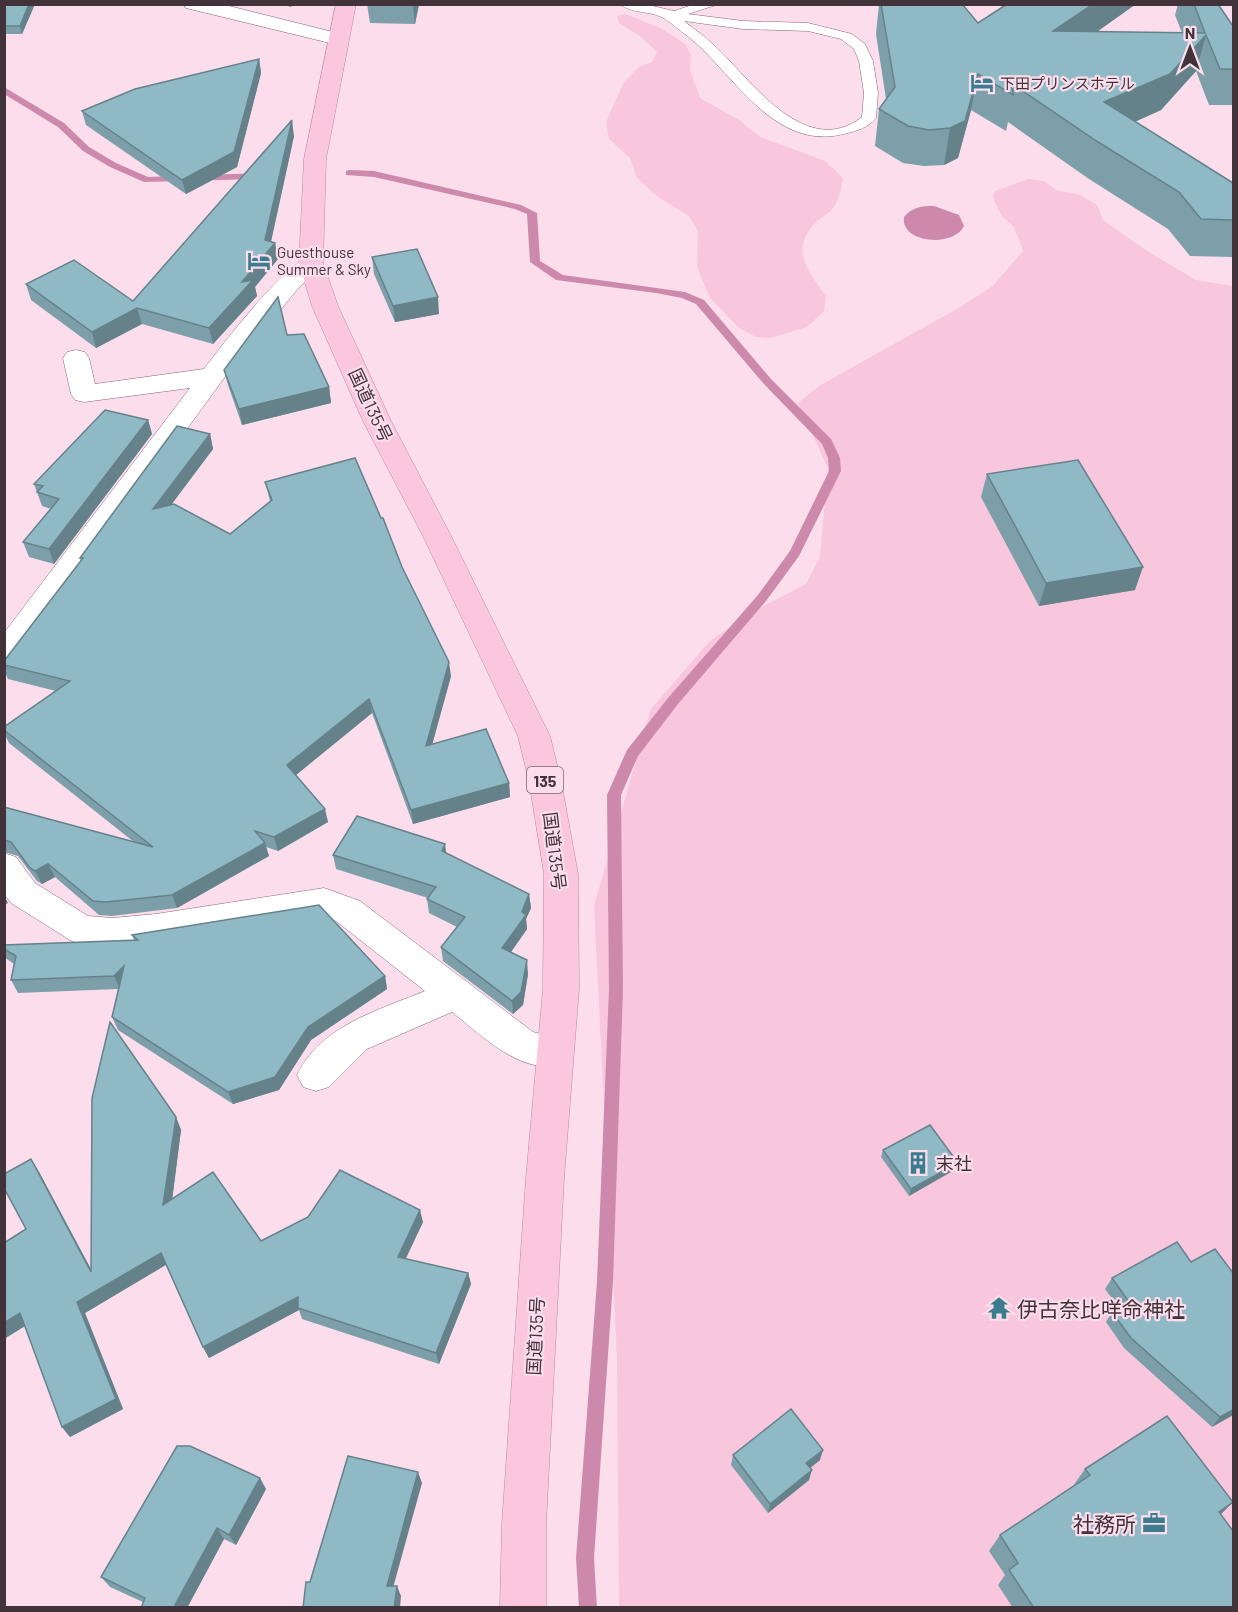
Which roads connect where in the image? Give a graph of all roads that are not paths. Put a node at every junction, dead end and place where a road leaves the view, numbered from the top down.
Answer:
1 (193, 4) edge
2 (346, 4) edge
3 (626, 4) edge
4 (713, 4) edge
5 (668, 15) junction
6 (743, 25) junction
7 (338, 39) junction
8 (719, 42) junction
9 (311, 263) junction
10 (76, 358) dead end
11 (213, 376) junction
12 (4, 656) edge
13 (4, 867) edge
14 (455, 994) junction
15 (555, 1052) junction
16 (316, 1076) dead end
17 (523, 1608) edge

1 - 7 street
2 - 7 highway, 国道135号 / 135
3 - 5 lane
4 - 5 lane
5 - 6 lane
5 - 8 lane
6 - 8 lane
6 - 8 lane
7 - 9 highway, 国道135号 / 135
9 - 11 street
9 - 15 highway, 国道135号 / 135
10 - 11 street
11 - 12 street
13 - 14 street
14 - 15 street
14 - 16 street
15 - 17 highway, 国道135号 / 135

